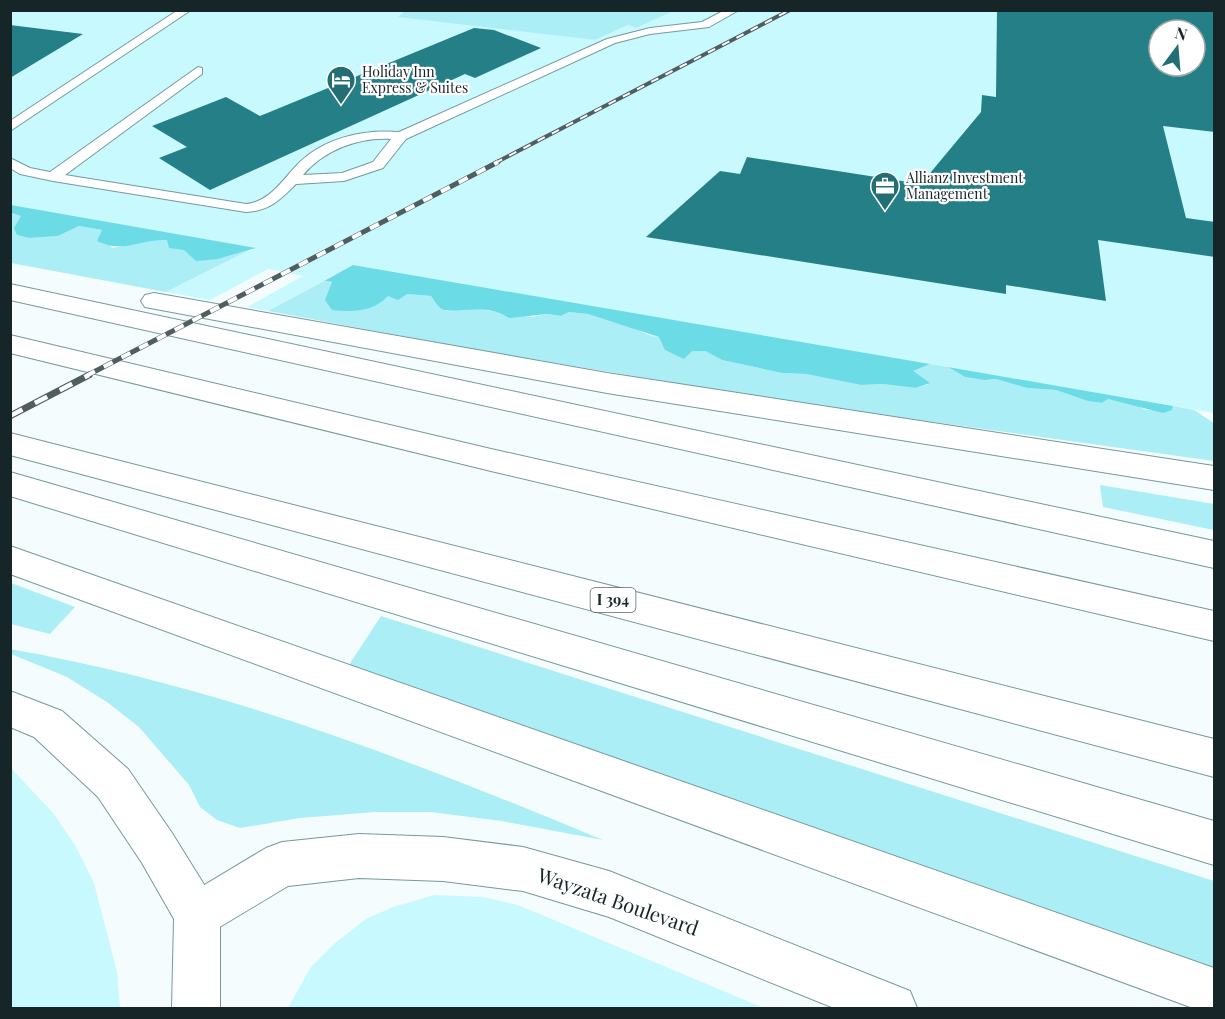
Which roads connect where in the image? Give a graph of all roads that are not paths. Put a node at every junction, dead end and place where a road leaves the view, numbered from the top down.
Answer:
1 (186, 10) edge
2 (734, 10) edge
3 (198, 71) dead end
4 (10, 127) edge
5 (401, 136) junction
6 (10, 162) edge
7 (53, 177) junction
8 (292, 180) junction
9 (10, 275) edge
10 (10, 292) edge
11 (10, 344) edge
12 (10, 444) edge
13 (1215, 478) edge
14 (10, 484) edge
15 (1215, 555) edge
16 (10, 560) edge
17 (1215, 626) edge
18 (10, 708) edge
19 (1215, 758) edge
20 (1215, 843) edge
21 (197, 915) junction
22 (1215, 992) edge
23 (196, 1008) edge
24 (894, 1008) edge

1 - 4 lane
2 - 5 lane
3 - 7 lane
5 - 8 lane
5 - 8 lane
6 - 7 lane
7 - 8 lane
9 - 13 main road
10 - 15 main road
11 - 17 main road
12 - 19 main road, I 394
14 - 20 main road
16 - 22 main road
18 - 21 main road
21 - 23 main road
21 - 24 main road, Wayzata Boulevard

